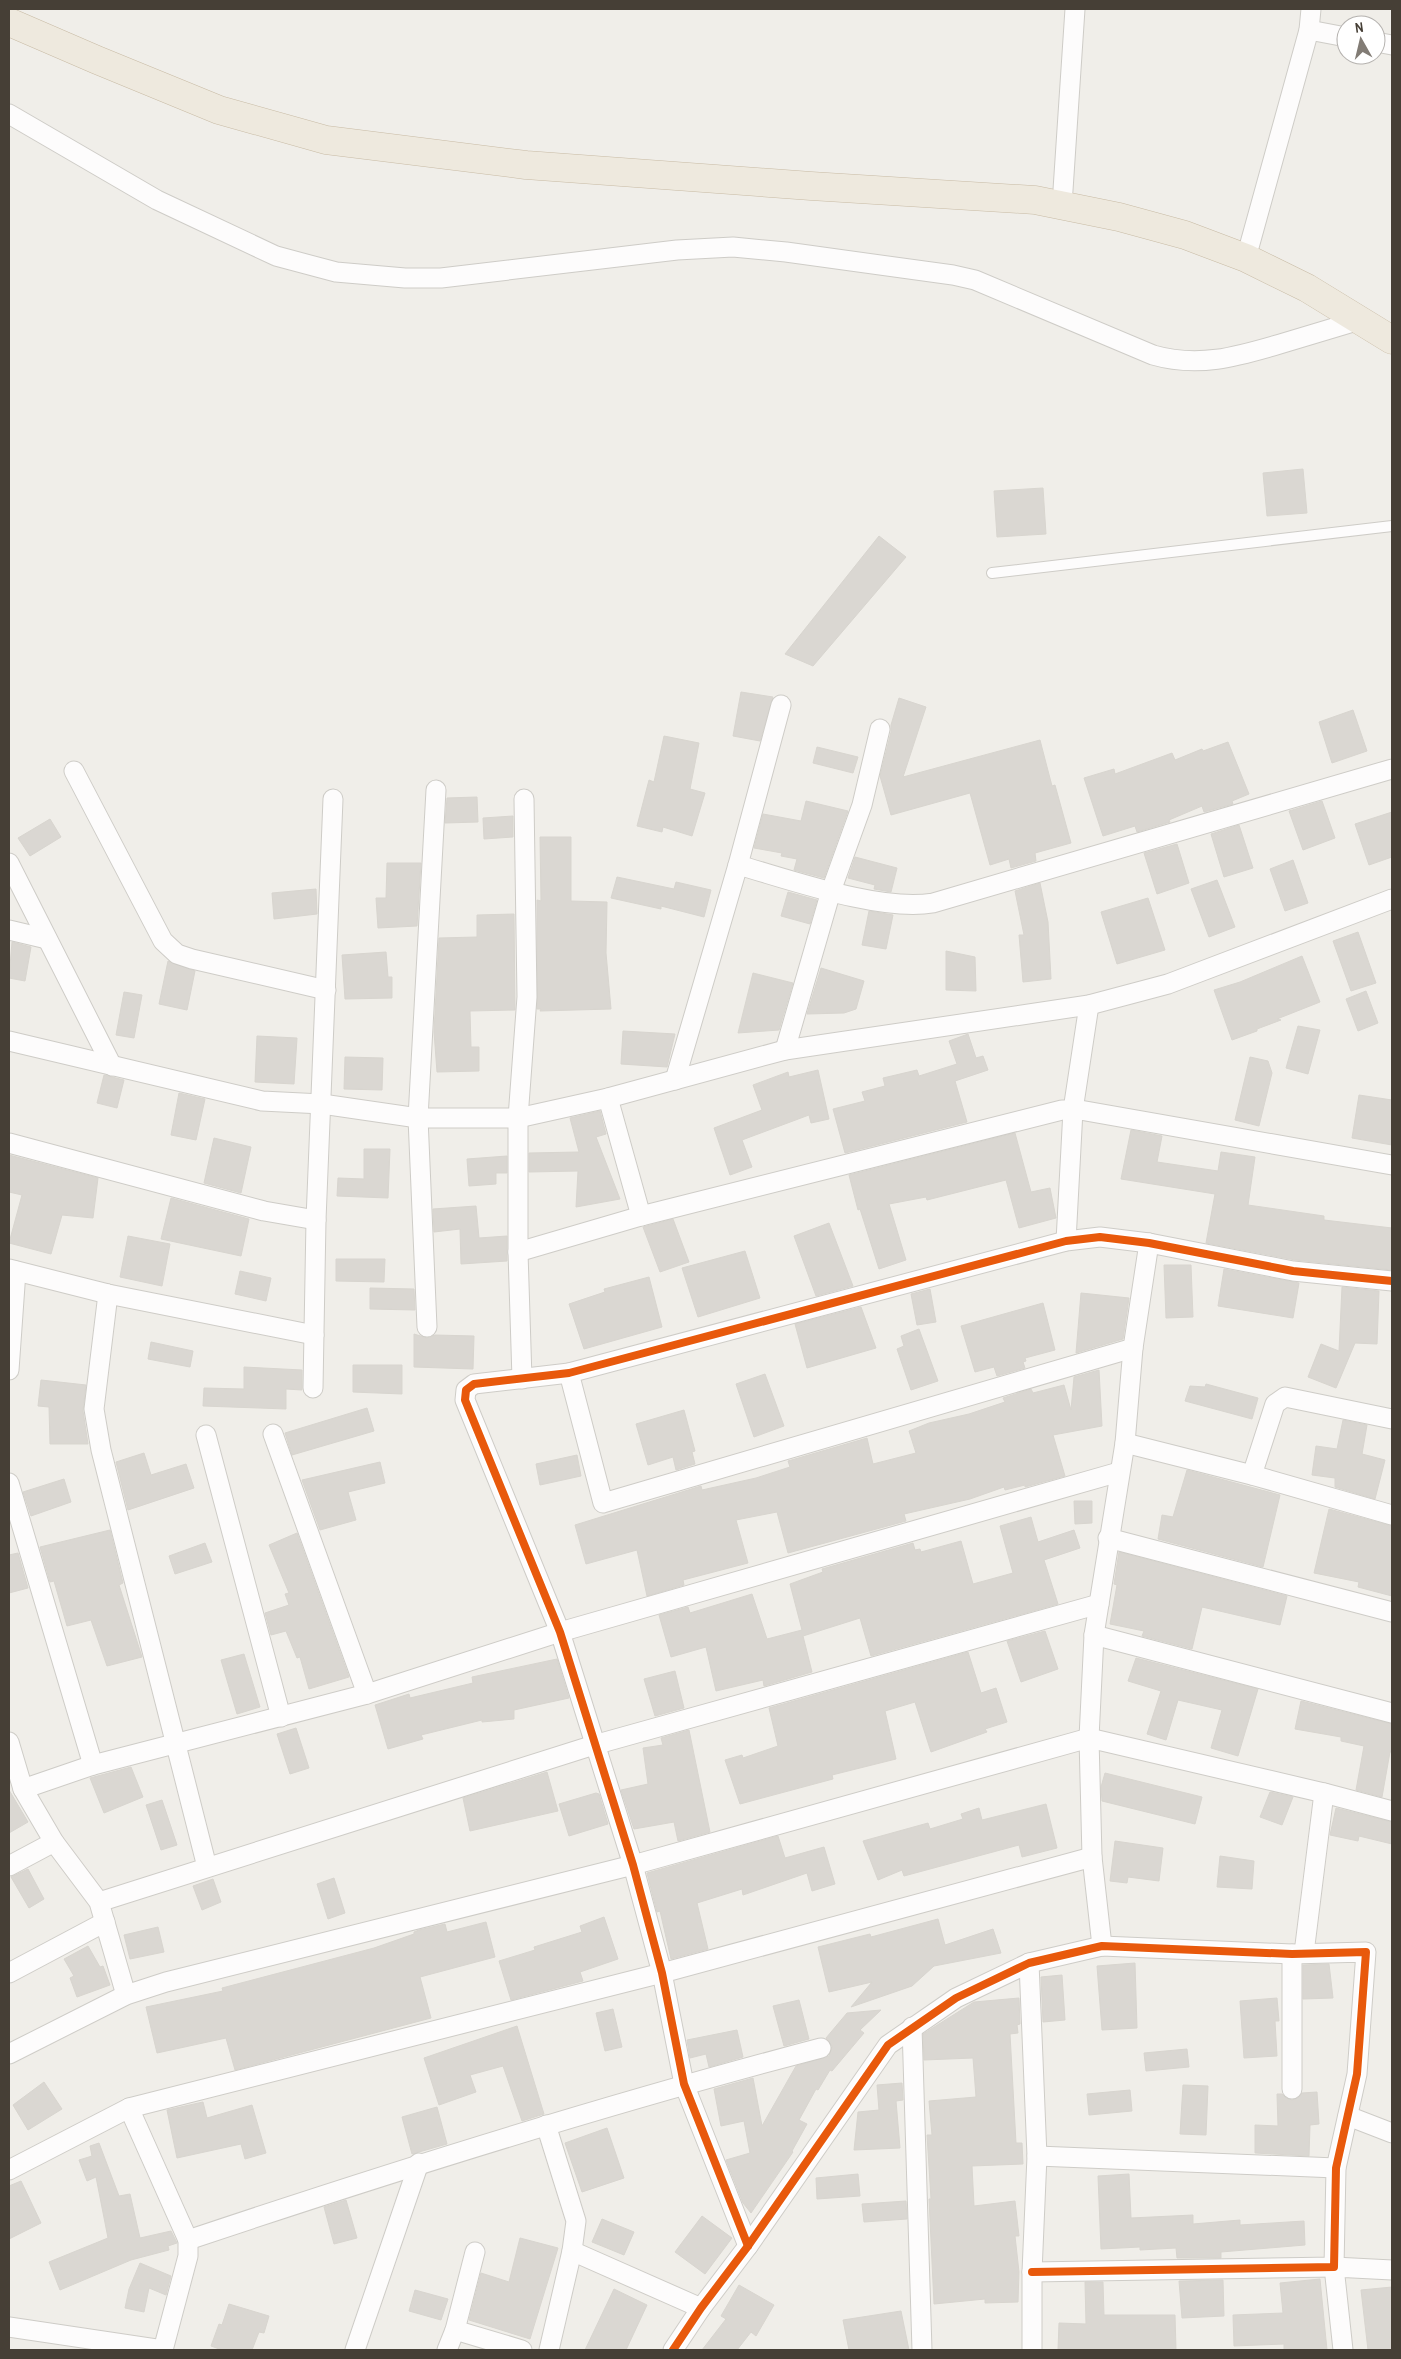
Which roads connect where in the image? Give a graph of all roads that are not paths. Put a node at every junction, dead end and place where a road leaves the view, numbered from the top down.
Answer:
1 (1075, 9) edge
2 (1311, 9) edge
3 (9, 22) edge
4 (1309, 30) junction
5 (1336, 35) edge
6 (9, 114) edge
7 (1062, 205) junction
8 (1246, 258) junction
9 (1360, 320) junction
10 (1392, 340) edge
11 (1392, 526) edge
12 (992, 573) dead end
13 (781, 705) dead end
14 (880, 729) dead end
15 (1392, 769) edge
16 (74, 771) dead end
17 (436, 790) dead end
18 (333, 799) dead end
19 (524, 799) dead end
20 (9, 863) edge
21 (738, 865) junction
22 (831, 891) junction
23 (1392, 899) edge
24 (9, 930) edge
25 (47, 939) junction
26 (326, 990) junction
27 (1089, 1006) junction
28 (9, 1042) edge
29 (785, 1050) junction
30 (112, 1066) junction
31 (675, 1080) junction
32 (608, 1098) junction
33 (322, 1104) junction
34 (1072, 1110) junction
35 (418, 1118) junction
36 (518, 1118) junction
37 (9, 1143) edge
38 (1392, 1165) edge
39 (641, 1216) junction
40 (316, 1220) junction
41 (1066, 1241) junction
42 (1148, 1243) junction
43 (518, 1252) junction
44 (12, 1270) edge
45 (1392, 1281) edge
46 (108, 1294) junction
47 (426, 1327) dead end
48 (314, 1335) junction
49 (1134, 1348) junction
50 (9, 1370) edge
51 (569, 1373) junction
52 (522, 1379) junction
53 (313, 1388) dead end
54 (1392, 1419) edge
55 (273, 1434) dead end
56 (206, 1435) dead end
57 (1125, 1443) junction
58 (1119, 1472) junction
59 (1252, 1474) junction
60 (9, 1482) edge
61 (1392, 1515) edge
62 (1108, 1538) junction
63 (1099, 1604) junction
64 (1392, 1612) edge
65 (560, 1632) junction
66 (1094, 1635) junction
67 (367, 1694) junction
68 (1392, 1714) edge
69 (281, 1718) junction
70 (1089, 1738) junction
71 (176, 1745) junction
72 (594, 1745) junction
73 (10, 1754) edge
74 (93, 1765) junction
75 (23, 1789) junction
76 (1324, 1793) junction
77 (1392, 1812) edge
78 (54, 1842) junction
79 (1092, 1857) junction
80 (633, 1865) junction
81 (9, 1866) edge
82 (207, 1867) junction
83 (99, 1902) junction
84 (105, 1922) junction
85 (1102, 1946) junction
86 (1298, 1954) junction
87 (1029, 1963) junction
88 (9, 1973) edge
89 (662, 1973) junction
90 (126, 1995) junction
91 (912, 2027) junction
92 (821, 2048) dead end
93 (9, 2054) edge
94 (684, 2084) junction
95 (1292, 2089) dead end
96 (129, 2108) junction
97 (1348, 2116) junction
98 (546, 2125) junction
99 (1392, 2133) edge
100 (1037, 2156) junction
101 (419, 2163) junction
102 (1336, 2168) junction
103 (9, 2170) edge
104 (188, 2240) junction
105 (748, 2246) junction
106 (572, 2251) junction
107 (475, 2252) dead end
108 (1334, 2267) junction
109 (1392, 2270) edge
110 (1032, 2272) junction
111 (701, 2308) junction
112 (9, 2327) edge
113 (455, 2330) junction
114 (163, 2350) edge
115 (355, 2350) edge
116 (447, 2350) edge
117 (522, 2350) edge
118 (549, 2350) edge
119 (673, 2350) edge
120 (922, 2350) edge
121 (1032, 2350) edge
122 (1343, 2350) edge

1 - 7 street
2 - 4 street
3 - 7 highway
4 - 5 street
4 - 8 street
6 - 9 street
7 - 8 highway
8 - 9 highway
9 - 10 highway
11 - 12 lane
13 - 21 street
14 - 22 street
15 - 22 street
16 - 26 street
17 - 35 street
18 - 26 street
19 - 36 street
20 - 25 street
21 - 22 street
21 - 31 street
22 - 29 street
23 - 27 street
24 - 25 street
25 - 30 street
26 - 33 street
27 - 29 street
27 - 34 street
28 - 30 street
29 - 31 street
30 - 33 street
31 - 32 street
32 - 36 street
32 - 39 street
33 - 35 street
33 - 40 street
34 - 38 street
34 - 39 street
34 - 41 street
35 - 36 street
35 - 47 street
36 - 43 street
37 - 40 street
39 - 43 street
40 - 48 street
41 - 42 street
41 - 51 street
42 - 45 street
42 - 49 street
43 - 52 street
44 - 46 street
44 - 50 street
46 - 48 street
46 - 71 street
48 - 53 street
49 - 51 street
49 - 57 street
51 - 52 street
52 - 65 street
54 - 59 street
55 - 67 street
56 - 69 street
57 - 58 street
57 - 59 street
58 - 62 street
58 - 65 street
59 - 61 street
60 - 74 street
62 - 63 street
62 - 64 street
63 - 66 street
63 - 72 street
65 - 67 street
65 - 72 street
66 - 68 street
66 - 70 street
67 - 69 street
69 - 71 street
70 - 76 street
70 - 79 street
70 - 80 street
71 - 74 street
71 - 82 street
72 - 80 street
72 - 82 street
73 - 75 street
74 - 75 street
75 - 78 street
76 - 77 street
76 - 86 street
78 - 81 street
78 - 83 street
79 - 85 street
79 - 89 street
80 - 89 street
80 - 90 street
82 - 83 street
83 - 84 street
84 - 88 street
84 - 90 street
85 - 86 street
85 - 87 street
86 - 95 street
86 - 97 street
87 - 91 street
87 - 100 street
89 - 94 street
89 - 96 street
90 - 93 street
91 - 105 street
91 - 120 street
92 - 94 street
94 - 98 street
94 - 105 street
96 - 103 street
96 - 104 street
97 - 99 street
97 - 102 street
98 - 101 street
98 - 106 street
100 - 102 street
100 - 110 street
101 - 104 street
101 - 115 street
102 - 108 street
104 - 114 street
105 - 111 street
106 - 111 street
106 - 118 street
107 - 113 street
108 - 109 street
108 - 110 street
108 - 122 street
110 - 121 street
111 - 119 street
112 - 114 street
113 - 116 street
113 - 117 street

